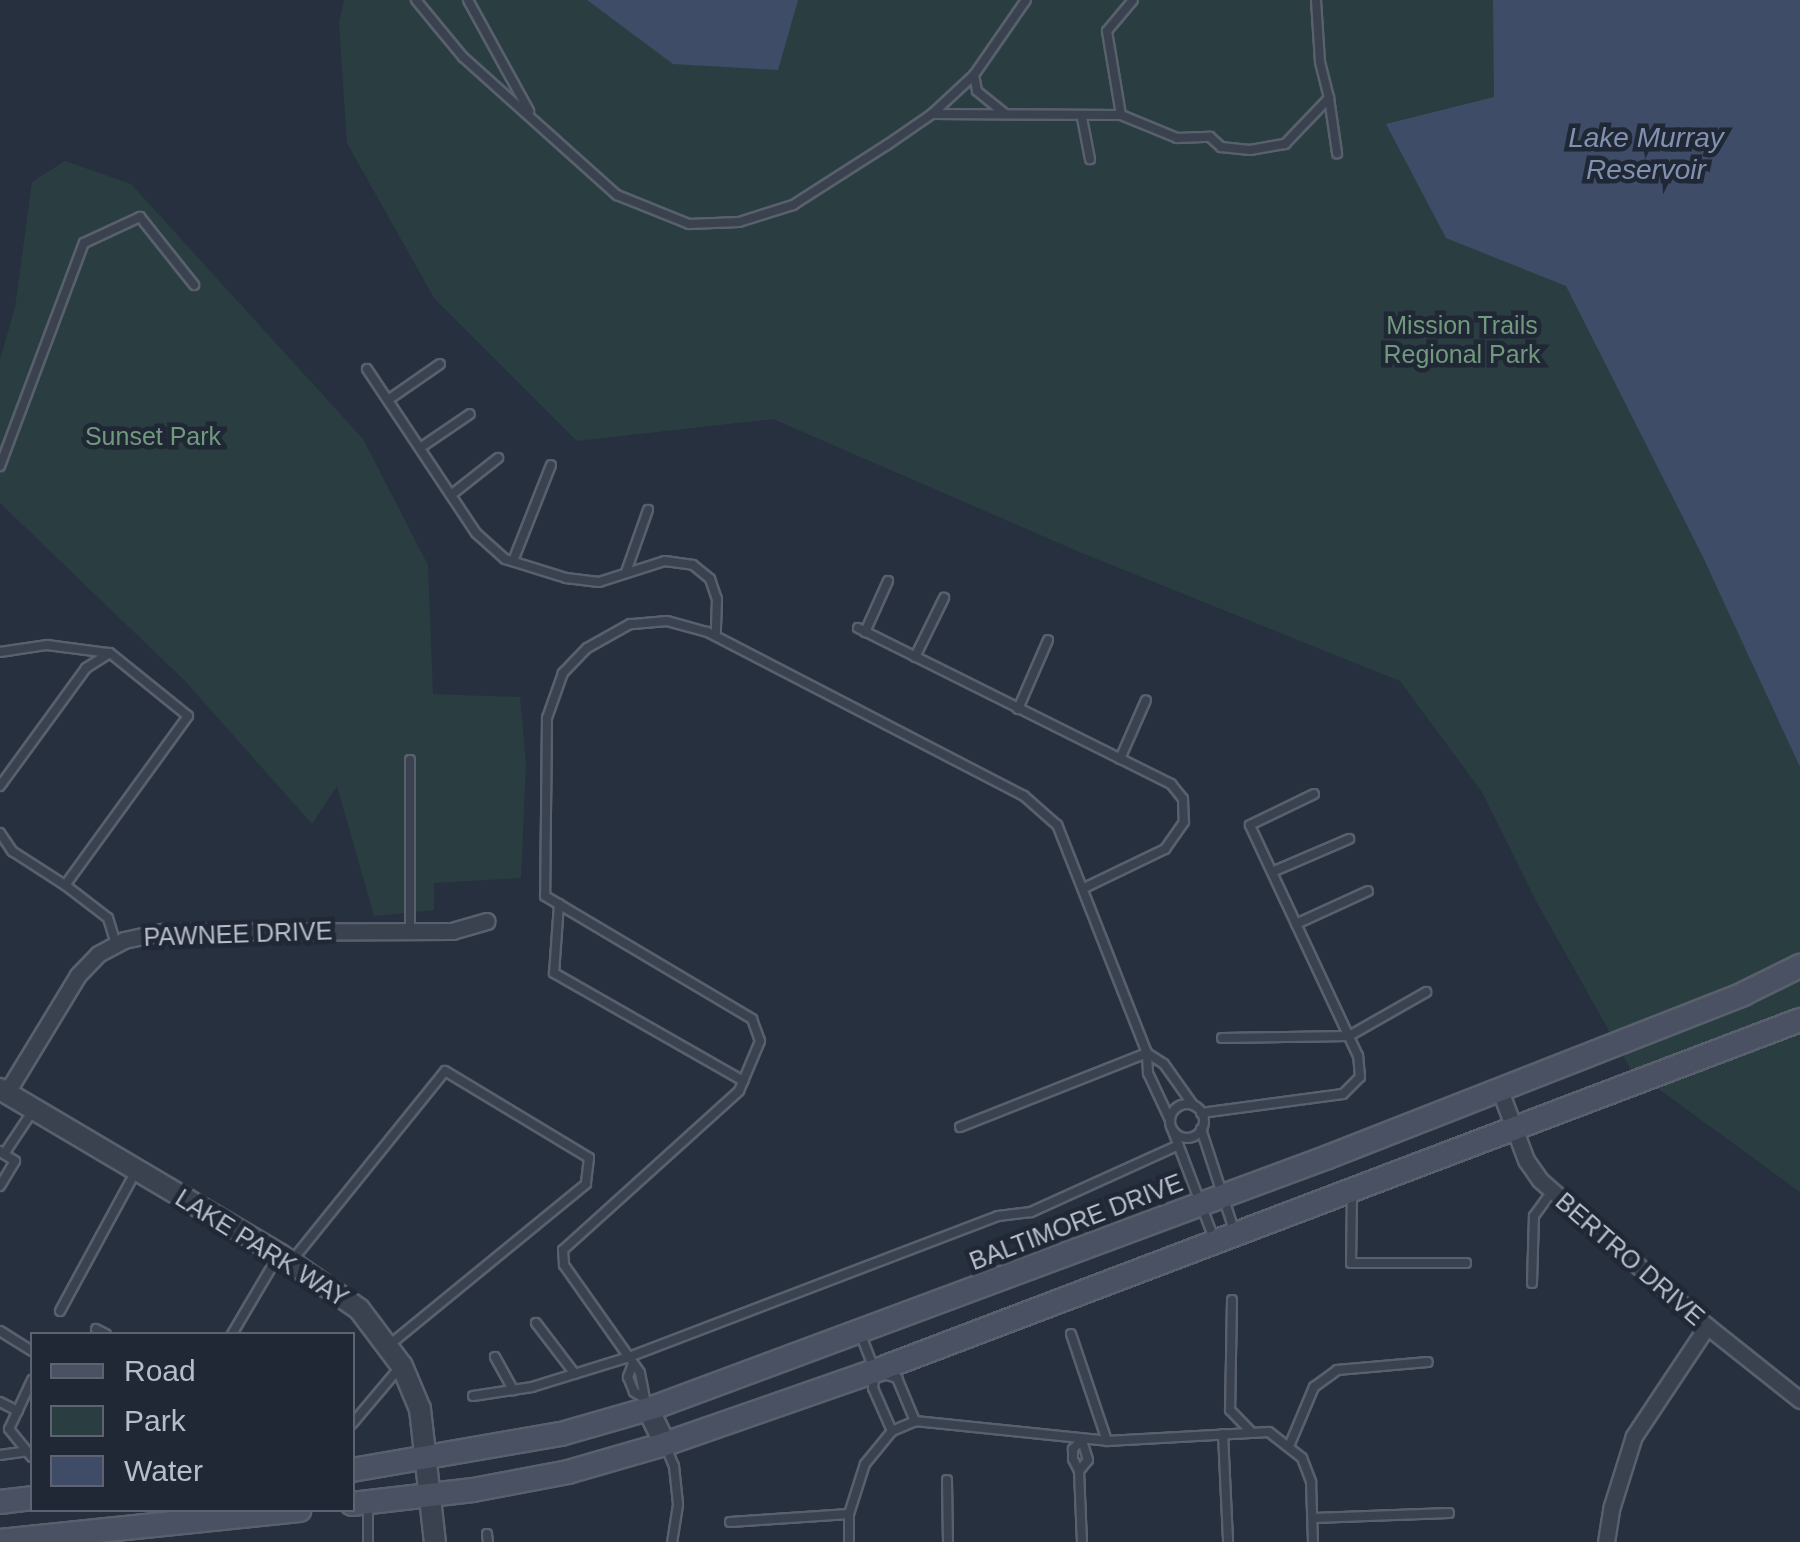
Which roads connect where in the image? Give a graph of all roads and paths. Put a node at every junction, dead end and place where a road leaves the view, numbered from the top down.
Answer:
1 (416, 0) edge
2 (468, 0) edge
3 (1026, 0) edge
4 (1133, 0) edge
5 (1316, 0) edge
6 (974, 75) junction
7 (1329, 98) junction
8 (932, 114) junction
9 (531, 115) junction
10 (1008, 115) junction
11 (1121, 115) junction
12 (1082, 118) junction
13 (1337, 153) dead end
14 (1090, 160) dead end
15 (194, 285) dead end
16 (440, 364) dead end
17 (368, 368) dead end
18 (388, 400) junction
19 (470, 414) dead end
20 (420, 448) junction
21 (498, 458) dead end
22 (551, 464) dead end
23 (0, 466) edge
24 (451, 495) junction
25 (648, 510) dead end
26 (514, 561) junction
27 (626, 572) junction
28 (888, 581) dead end
29 (944, 598) dead end
30 (716, 636) junction
31 (1048, 640) dead end
32 (0, 652) edge
33 (110, 653) junction
34 (915, 657) junction
35 (1146, 700) dead end
36 (1018, 709) junction
37 (1120, 759) junction
38 (410, 760) dead end
39 (0, 786) edge
40 (1314, 794) dead end
41 (0, 833) edge
42 (1349, 838) dead end
43 (1272, 872) junction
44 (65, 885) junction
45 (1084, 888) junction
46 (1368, 891) dead end
47 (558, 904) junction
48 (488, 921) dead end
49 (1296, 924) junction
50 (410, 930) junction
51 (116, 944) junction
52 (1800, 966) edge
53 (1426, 992) dead end
54 (1800, 1020) edge
55 (1349, 1036) junction
56 (1222, 1038) dead end
57 (1147, 1053) junction
58 (743, 1081) junction
59 (1499, 1088) junction
60 (4, 1090) edge
61 (1193, 1106) junction
62 (34, 1109) junction
63 (1201, 1113) junction
64 (1170, 1120) junction
65 (1514, 1126) junction
66 (960, 1127) dead end
67 (1201, 1129) junction
68 (1173, 1131) junction
69 (1178, 1145) junction
70 (2, 1153) edge
71 (136, 1171) junction
72 (0, 1186) edge
73 (1352, 1189) junction
74 (1552, 1191) junction
75 (1211, 1200) junction
76 (1224, 1236) junction
77 (285, 1258) junction
78 (1466, 1263) dead end
79 (1532, 1283) dead end
80 (1232, 1300) dead end
81 (60, 1311) dead end
82 (536, 1322) dead end
83 (1707, 1326) junction
84 (96, 1329) dead end
85 (0, 1331) edge
86 (102, 1332) edge
87 (233, 1332) edge
88 (860, 1333) junction
89 (1071, 1334) dead end
90 (389, 1345) junction
91 (30, 1349) edge
92 (495, 1357) dead end
93 (630, 1361) junction
94 (1428, 1362) dead end
95 (402, 1366) junction
96 (875, 1371) junction
97 (575, 1374) junction
98 (30, 1384) edge
99 (513, 1390) junction
100 (472, 1396) dead end
101 (1800, 1400) edge
102 (0, 1402) edge
103 (646, 1404) junction
104 (18, 1411) junction
105 (355, 1421) edge
106 (915, 1421) junction
107 (892, 1431) junction
108 (1251, 1432) junction
109 (1223, 1434) junction
110 (1082, 1440) junction
111 (1107, 1441) junction
112 (665, 1444) junction
113 (1290, 1444) junction
114 (30, 1454) edge
115 (0, 1456) edge
116 (428, 1458) junction
117 (355, 1470) edge
118 (947, 1480) dead end
119 (432, 1496) junction
120 (30, 1498) edge
121 (0, 1502) edge
122 (360, 1503) edge
123 (280, 1512) edge
124 (1449, 1513) dead end
125 (849, 1514) junction
126 (1314, 1518) junction
127 (730, 1522) dead end
128 (0, 1541) edge
129 (368, 1542) edge
130 (435, 1542) edge
131 (672, 1542) edge
132 (849, 1542) edge
133 (948, 1542) edge
134 (1082, 1542) edge
135 (1228, 1542) edge
136 (1313, 1542) edge
137 (1606, 1542) edge

1 - 9 lane
2 - 9 lane
3 - 6 lane
4 - 11 lane
5 - 7 lane
6 - 8 lane
6 - 10 lane
7 - 11 lane
7 - 13 lane
8 - 9 lane
8 - 10 lane
10 - 12 lane
11 - 12 lane
12 - 14 lane
15 - 23 lane
16 - 18 lane
17 - 18 lane
18 - 20 lane
19 - 20 lane
20 - 24 lane
21 - 24 lane
22 - 26 lane
24 - 26 lane
25 - 27 lane
26 - 27 lane
27 - 30 lane
28 - 34 lane
29 - 34 lane
30 - 45 lane
30 - 47 lane
31 - 36 lane
32 - 33 lane
33 - 39 lane
33 - 44 lane
34 - 36 lane
35 - 37 lane
36 - 37 lane
37 - 45 lane
38 - 50 lane
40 - 43 lane
41 - 44 lane
42 - 43 lane
43 - 49 lane
44 - 51 lane
45 - 57 lane
46 - 49 lane
47 - 58 lane
47 - 58 lane
48 - 50 street, PAWNEE DRIVE
49 - 55 lane
50 - 51 street, PAWNEE DRIVE
51 - 60 street, PAWNEE DRIVE
52 - 59 main road, BALTIMORE DRIVE
53 - 55 lane
54 - 65 main road
55 - 56 lane
55 - 63 lane
57 - 61 lane
57 - 64 lane
57 - 66 lane
58 - 93 lane
59 - 65 street, BERTRO DRIVE
59 - 75 main road, BALTIMORE DRIVE
60 - 62 street, LAKE PARK WAY
61 - 63 lane
61 - 64 lane
62 - 70 lane
62 - 71 street, LAKE PARK WAY
63 - 67 lane
64 - 68 lane
65 - 73 main road
65 - 74 street, BERTRO DRIVE
67 - 68 lane
67 - 75 lane
68 - 69 lane
69 - 75 lane
69 - 93 lane
70 - 72 lane
71 - 77 street, LAKE PARK WAY
71 - 81 lane
73 - 76 main road
73 - 78 lane
74 - 79 lane
74 - 83 street, BERTRO DRIVE
75 - 76 lane
75 - 76 lane
75 - 88 main road, BALTIMORE DRIVE
76 - 96 main road
77 - 87 lane
77 - 90 street, LAKE PARK WAY
77 - 90 lane
80 - 108 lane
82 - 97 lane
83 - 101 street, BERTRO DRIVE
83 - 137 street
84 - 86 lane
85 - 91 lane
88 - 96 lane
88 - 103 main road, BALTIMORE DRIVE
89 - 111 lane
90 - 95 street, LAKE PARK WAY
92 - 99 lane
93 - 97 lane
93 - 103 lane
94 - 113 lane
95 - 105 lane
95 - 116 street, LAKE PARK WAY
96 - 106 lane
96 - 107 lane
96 - 112 main road
97 - 99 lane
98 - 104 lane
99 - 100 lane
102 - 104 lane
103 - 112 street
103 - 116 main road, BALTIMORE DRIVE
104 - 114 lane
106 - 107 lane
106 - 110 lane
107 - 125 lane
108 - 109 lane
108 - 113 lane
109 - 111 lane
109 - 135 lane
110 - 111 lane
110 - 134 lane
112 - 119 main road
112 - 131 lane
113 - 126 lane
114 - 115 lane
116 - 117 main road, BALTIMORE DRIVE
116 - 119 street, LAKE PARK WAY
118 - 133 lane
119 - 122 main road
119 - 130 street, LAKE PARK WAY
120 - 121 main road
122 - 129 lane
123 - 128 main road
124 - 126 lane
125 - 127 lane
125 - 132 lane
126 - 136 lane

